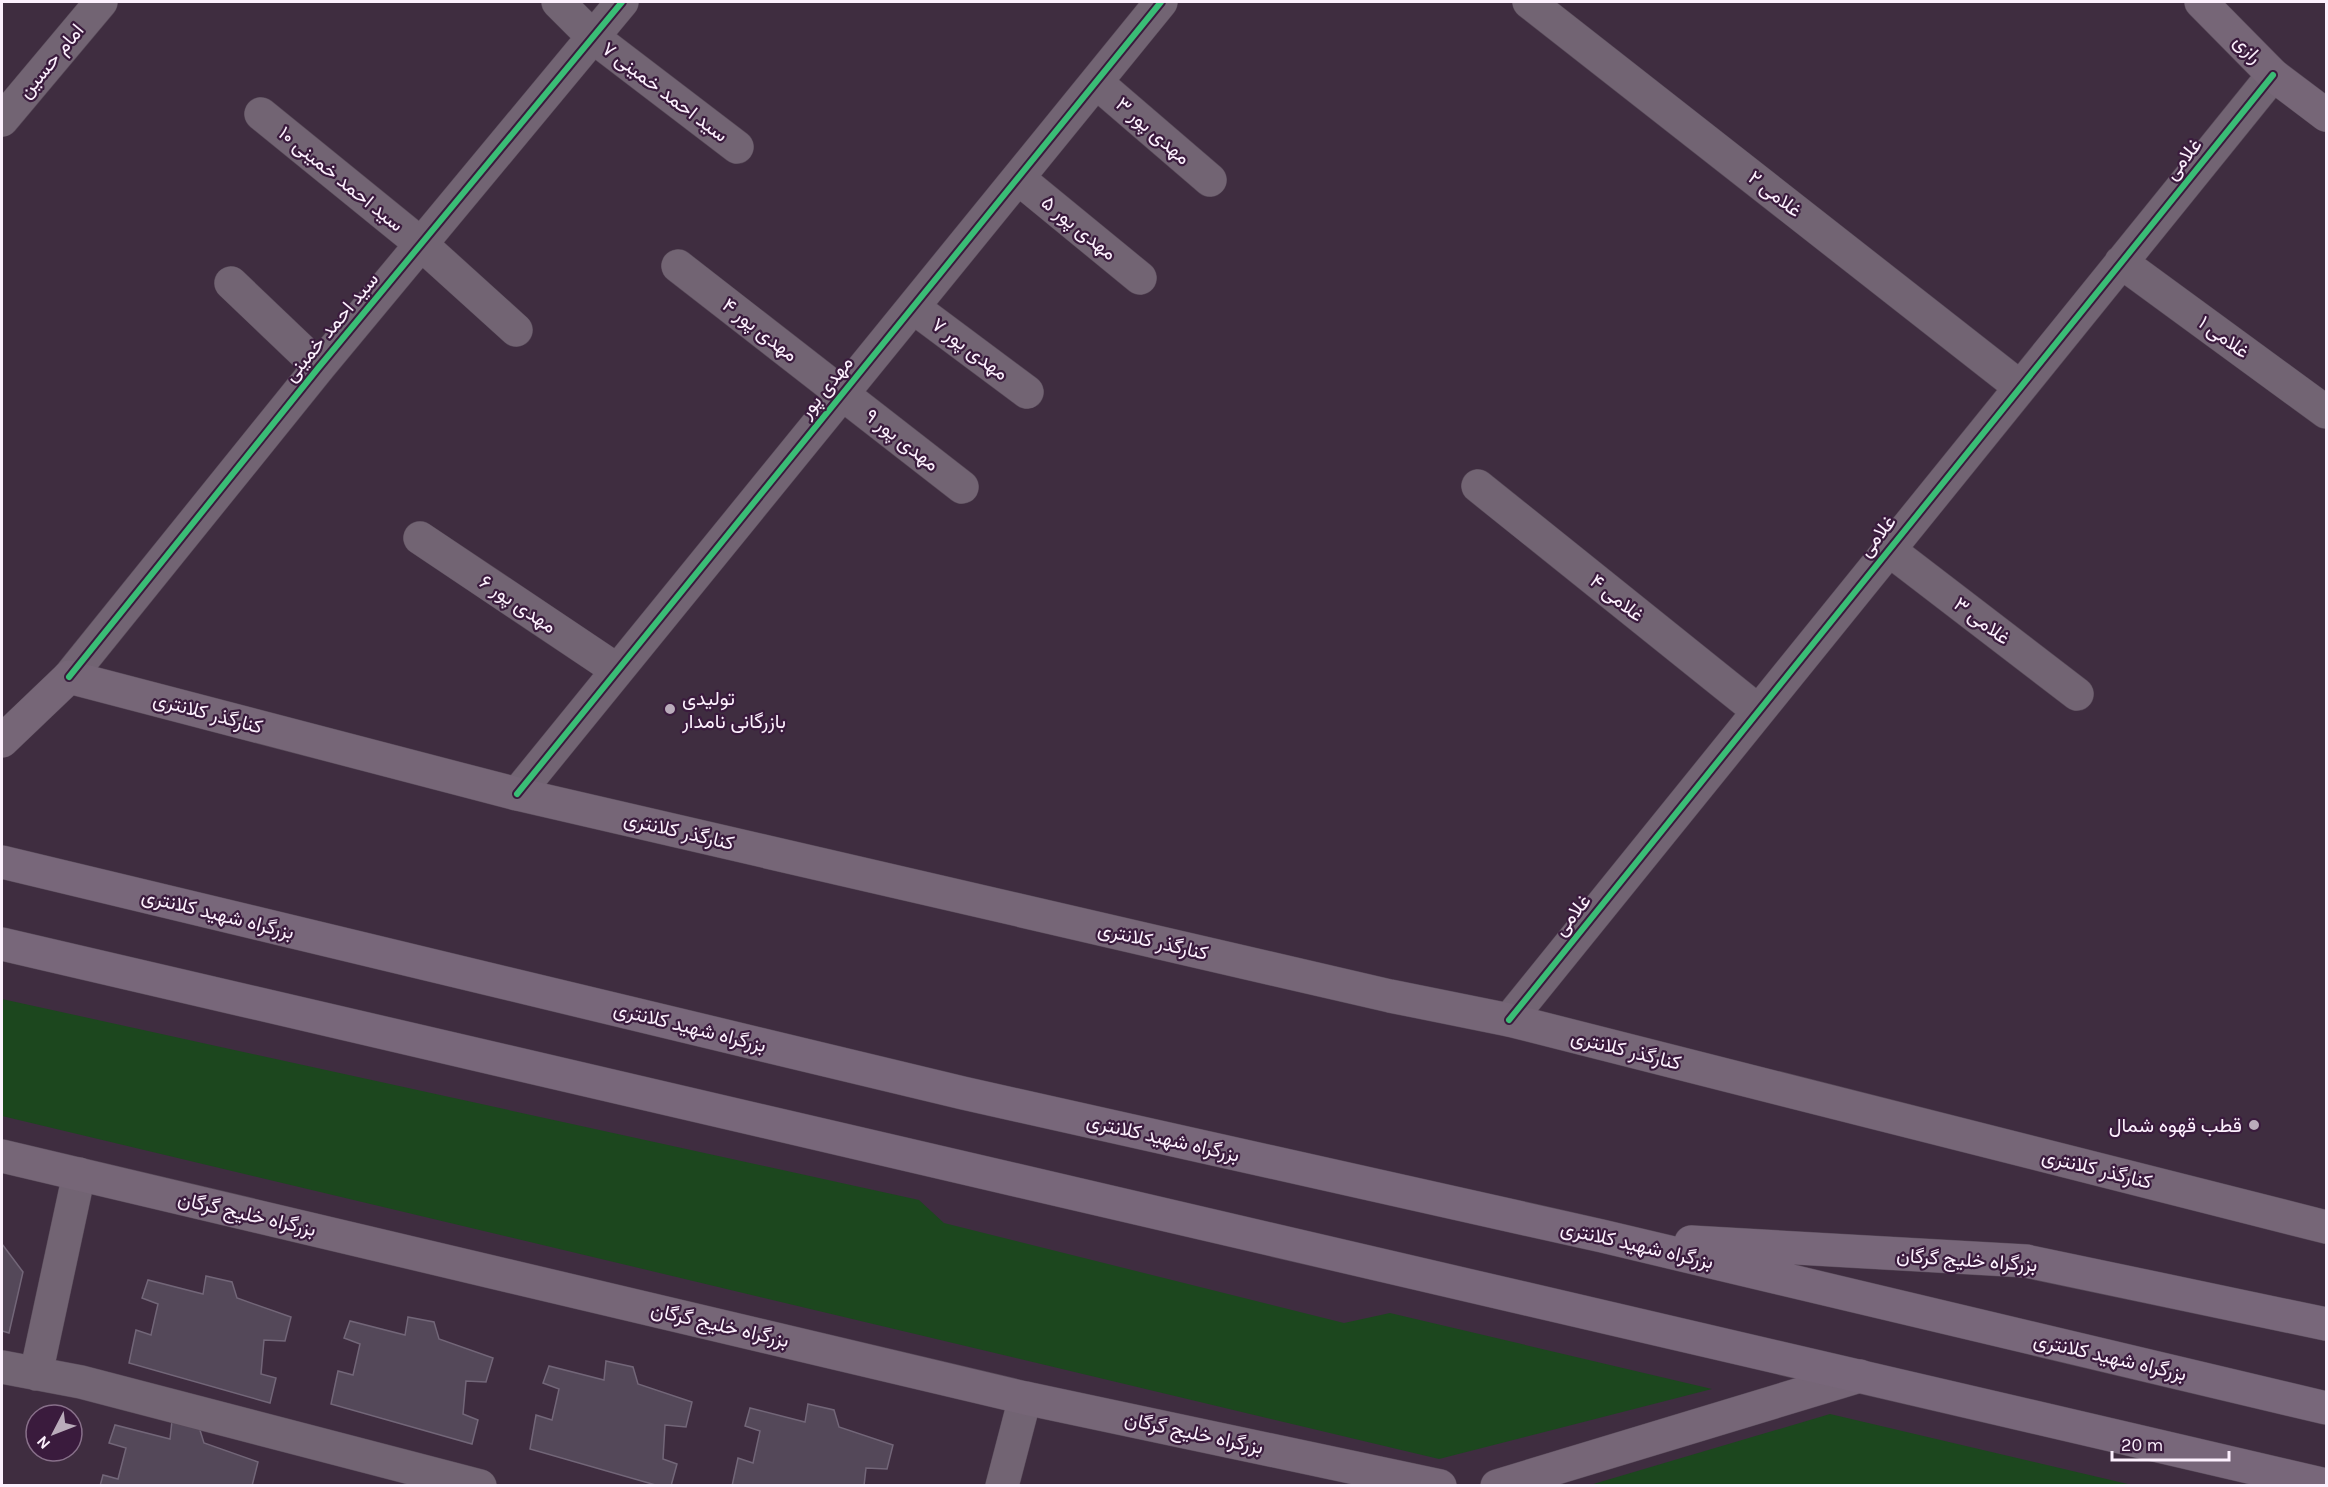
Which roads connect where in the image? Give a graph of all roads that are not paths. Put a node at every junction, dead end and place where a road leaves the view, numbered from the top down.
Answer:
1 (101, 2) edge
2 (558, 2) edge
3 (622, 2) edge
4 (1161, 2) edge
5 (1529, 2) edge
6 (2201, 2) edge
7 (593, 37) junction
8 (2273, 75) junction
9 (1096, 82) junction
10 (261, 114) dead end
11 (2326, 115) edge
12 (2, 120) edge
13 (737, 147) dead end
14 (1018, 178) junction
15 (1210, 180) dead end
16 (421, 244) junction
17 (2121, 262) junction
18 (678, 266) dead end
19 (1140, 278) dead end
20 (231, 283) dead end
21 (913, 307) junction
22 (516, 330) dead end
23 (319, 367) junction
24 (2020, 387) junction
25 (1027, 392) dead end
26 (842, 394) junction
27 (2326, 412) edge
28 (1478, 486) dead end
29 (962, 487) dead end
30 (420, 538) dead end
31 (1888, 549) junction
32 (617, 670) junction
33 (69, 677) junction
34 (2077, 694) dead end
35 (1757, 710) junction
36 (2, 741) edge
37 (517, 794) junction
38 (2, 862) edge
39 (2, 944) edge
40 (1509, 1020) junction
41 (2, 1156) edge
42 (79, 1174) junction
43 (2326, 1227) edge
44 (1602, 1236) junction
45 (2326, 1324) edge
46 (2, 1367) edge
47 (36, 1374) junction
48 (1860, 1376) junction
49 (1025, 1398) junction
50 (2326, 1408) edge
51 (480, 1485) edge
52 (1002, 1485) edge
53 (1440, 1485) edge
54 (1497, 1485) edge
55 (2326, 1485) edge

1 - 12 street, امام حسین
2 - 7 street, سید احمد خمینی ۷
3 - 7 street, سید احمد خمینی
4 - 9 street, مهدی پور
5 - 24 street, غلامی ۲
6 - 8 main road, رازی
7 - 13 street, سید احمد خمینی ۷
7 - 16 street, سید احمد خمینی
8 - 11 main road, رازی
8 - 17 street, غلامی
9 - 14 street, مهدی پور
9 - 15 street, ۳ مهدی پور
10 - 16 street, سید احمد خمینی ۱۰
14 - 19 street, ۵ مهدی پور
14 - 21 street, مهدی پور
16 - 22 street, سید احمد خمینی ۱۰
16 - 23 street, سید احمد خمینی
17 - 24 street, غلامی
17 - 27 street, غلامی ۱
18 - 26 street, ۴ مهدی پور
20 - 23 street
21 - 25 street, ۷ مهدی پور
21 - 26 street, مهدی پور
23 - 33 street, سید احمد خمینی
24 - 31 street, غلامی
26 - 29 street, ۹ مهدی پور
26 - 32 street, مهدی پور
28 - 35 street, غلامی ۴
30 - 32 street, ۶ مهدی پور
31 - 34 street, غلامی ۳
31 - 35 street, غلامی
32 - 37 street, مهدی پور
33 - 36 main road
33 - 37 main road, کنارگذر کلانتری
35 - 40 street, غلامی
37 - 40 main road, کنارگذر کلانتری
38 - 44 highway, بزرگراه شهید کلانتری
39 - 48 highway
40 - 43 main road, کنارگذر کلانتری
41 - 42 main road, بزرگراه خلیج گرگان
42 - 47 street
42 - 49 main road, بزرگراه خلیج گرگان
44 - 45 highway, بزرگراه خلیج گرگان
44 - 50 highway, بزرگراه شهید کلانتری
46 - 47 street
47 - 51 street
48 - 54 main road
48 - 55 highway
49 - 52 street
49 - 53 main road, بزرگراه خلیج گرگان

